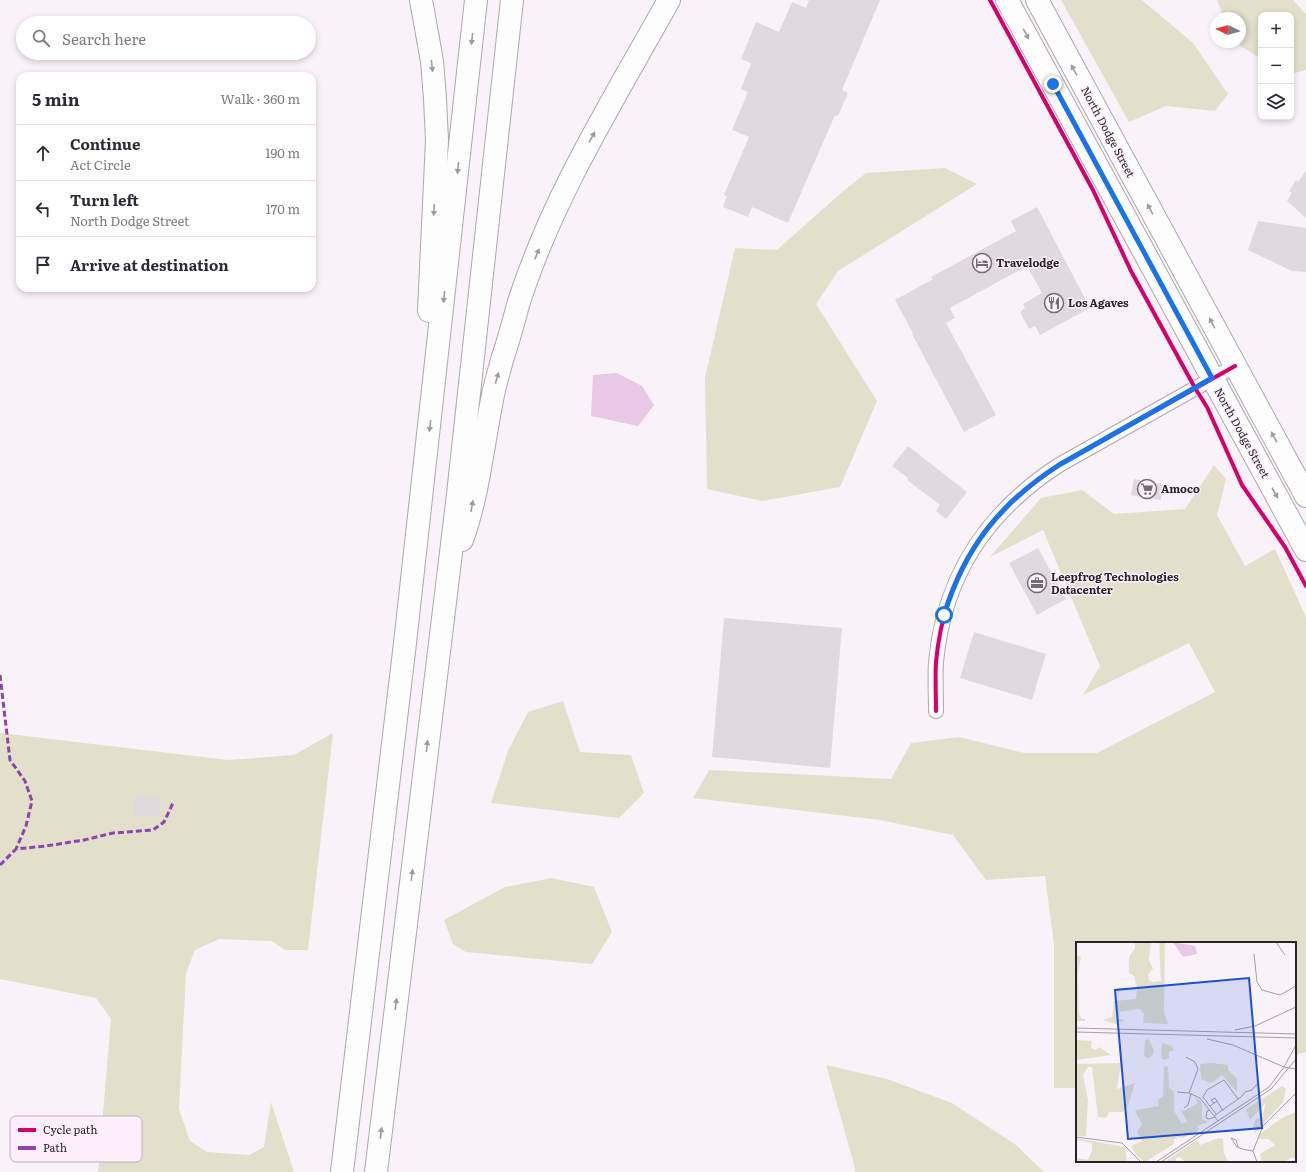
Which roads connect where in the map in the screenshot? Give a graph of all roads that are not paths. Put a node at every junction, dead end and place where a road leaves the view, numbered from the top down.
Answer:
1 (421, 0) edge
2 (476, 0) edge
3 (512, 0) edge
4 (669, 0) edge
5 (1007, 0) edge
6 (1036, 0) edge
7 (1235, 366) junction
8 (1212, 378) junction
9 (433, 398) junction
10 (1306, 496) edge
11 (1306, 550) edge
12 (446, 582) junction
13 (936, 711) dead end
14 (342, 1172) edge
15 (376, 1172) edge

1 -> 9 main road
2 -> 9 main road
3 - 12 main road
12 -> 4 main road
5 -> 8 main road, North Dodge Street
7 -> 6 main road, North Dodge Street
7 - 8 street
10 -> 7 main road, North Dodge Street
8 -> 11 main road, North Dodge Street
8 - 13 street
9 -> 14 main road
15 -> 12 main road

